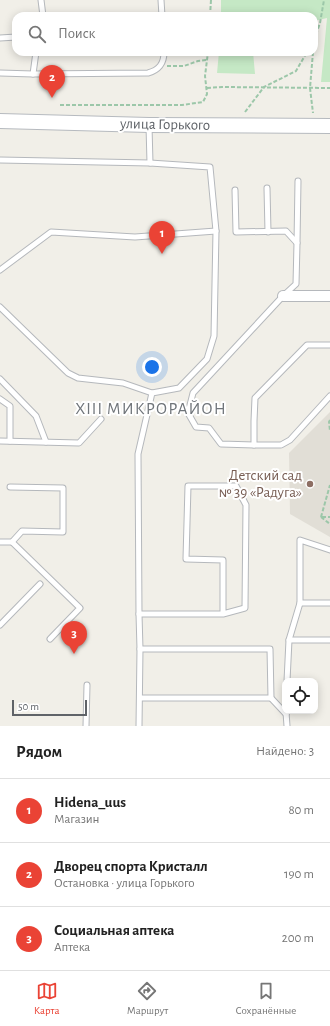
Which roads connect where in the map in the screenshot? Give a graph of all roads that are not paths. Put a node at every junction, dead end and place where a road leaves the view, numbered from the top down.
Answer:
1 (40, 0) edge
2 (161, 0) edge
3 (42, 12) edge
4 (162, 12) edge
5 (12, 37) edge
6 (0, 38) edge
7 (35, 56) edge
8 (164, 56) edge
9 (0, 73) edge
10 (33, 74) junction
11 (0, 121) edge
12 (149, 125) junction
13 (330, 126) edge
14 (0, 160) edge
15 (150, 163) junction
16 (298, 181) dead end
17 (267, 188) dead end
18 (235, 190) dead end
19 (216, 231) junction
20 (268, 232) junction
21 (297, 242) junction
22 (0, 270) edge
23 (283, 296) junction
24 (330, 296) edge
25 (0, 307) edge
26 (330, 345) edge
27 (0, 380) edge
28 (152, 393) junction
29 (330, 396) edge
30 (0, 399) edge
31 (101, 418) dead end
32 (0, 440) edge
33 (10, 441) junction
34 (46, 442) junction
35 (254, 445) junction
36 (10, 487) dead end
37 (0, 542) edge
38 (12, 542) junction
39 (330, 550) edge
40 (40, 584) dead end
41 (300, 603) junction
42 (330, 603) edge
43 (139, 614) junction
44 (223, 614) junction
45 (0, 624) edge
46 (50, 639) dead end
47 (289, 640) junction
48 (330, 640) edge
49 (140, 649) junction
50 (287, 678) edge
51 (87, 685) dead end
52 (140, 698) junction
53 (271, 698) junction
54 (282, 709) edge
55 (286, 714) edge
56 (86, 726) edge
57 (139, 726) edge
58 (286, 726) edge

1 - 3 lane
2 - 4 lane
5 - 6 lane
7 - 10 lane
8 - 10 lane
9 - 10 lane
11 - 12 main road, улица Горького
12 - 13 main road, улица Горького
12 - 15 lane
14 - 15 lane
15 - 19 lane
16 - 21 lane
17 - 20 lane
18 - 20 lane
19 - 22 lane
19 - 28 lane
20 - 21 lane
21 - 23 lane
23 - 24 street
23 - 35 lane
25 - 28 lane
26 - 35 lane
27 - 34 lane
28 - 43 lane
29 - 35 lane
30 - 33 lane
31 - 34 lane
32 - 33 lane
33 - 34 lane
36 - 38 lane
37 - 38 lane
38 - 46 lane
39 - 41 lane
40 - 45 lane
41 - 42 lane
41 - 47 lane
43 - 44 lane
43 - 49 lane
44 - 44 lane
47 - 48 lane
47 - 50 lane
49 - 52 lane
49 - 53 lane
51 - 56 lane
52 - 53 lane
52 - 57 lane
53 - 54 lane
55 - 58 lane

